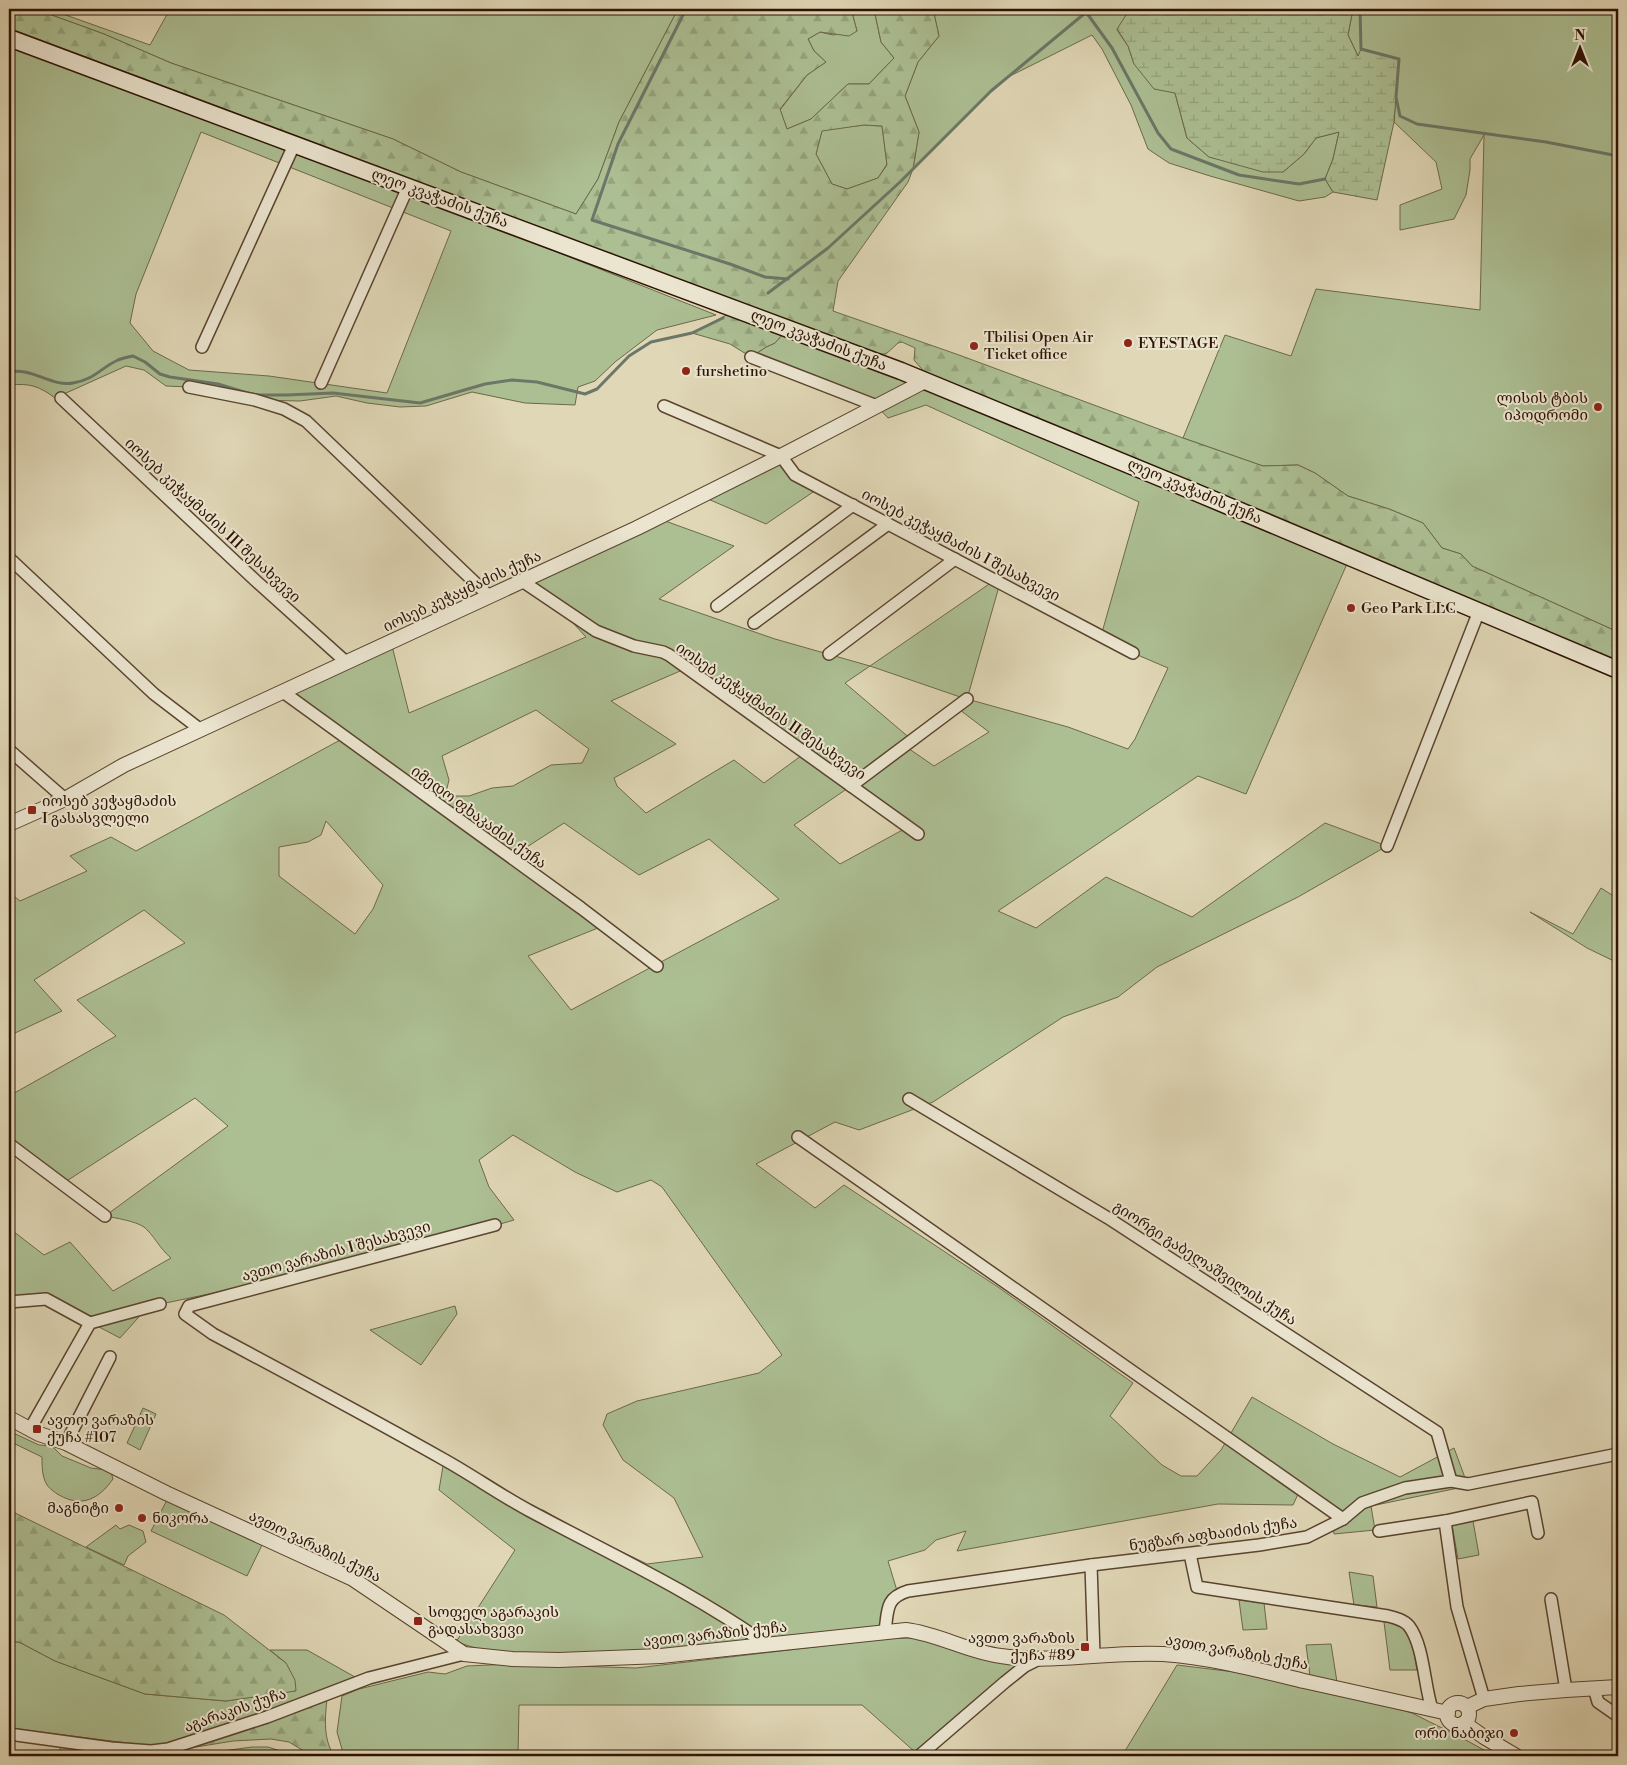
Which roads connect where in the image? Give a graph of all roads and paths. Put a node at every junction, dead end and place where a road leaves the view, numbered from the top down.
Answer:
1 (9, 38) edge
2 (294, 145) junction
3 (408, 187) junction
4 (202, 347) dead end
5 (751, 357) dead end
6 (925, 381) junction
7 (322, 383) dead end
8 (189, 387) dead end
9 (61, 398) dead end
10 (664, 406) dead end
11 (877, 406) junction
12 (781, 456) junction
13 (853, 505) junction
14 (888, 524) junction
15 (9, 558) edge
16 (955, 559) junction
17 (522, 581) junction
18 (489, 596) junction
19 (717, 606) dead end
20 (1479, 611) junction
21 (754, 623) dead end
22 (1133, 653) dead end
23 (829, 654) dead end
24 (346, 662) junction
25 (1618, 670) edge
26 (283, 692) junction
27 (966, 699) dead end
28 (201, 730) junction
29 (9, 750) edge
30 (851, 786) junction
31 (65, 799) junction
32 (9, 824) edge
33 (918, 834) dead end
34 (1386, 846) dead end
35 (657, 966) dead end
36 (909, 1099) dead end
37 (798, 1137) dead end
38 (9, 1144) edge
39 (14, 1154) edge
40 (105, 1216) dead end
41 (495, 1225) dead end
42 (9, 1302) edge
43 (160, 1304) dead end
44 (90, 1323) junction
45 (110, 1357) dead end
46 (9, 1418) edge
47 (30, 1429) junction
48 (66, 1443) junction
49 (1618, 1454) edge
50 (1451, 1481) junction
51 (1343, 1519) junction
52 (1445, 1521) junction
53 (1379, 1532) dead end
54 (1538, 1533) dead end
55 (1190, 1554) junction
56 (1090, 1566) junction
57 (1551, 1599) dead end
58 (885, 1631) junction
59 (767, 1645) junction
60 (464, 1654) junction
61 (1094, 1655) junction
62 (1039, 1659) junction
63 (1618, 1687) edge
64 (1594, 1688) junction
65 (1566, 1690) junction
66 (1484, 1699) junction
67 (1467, 1707) junction
68 (1432, 1709) junction
69 (1448, 1713) junction
70 (1618, 1716) edge
71 (1464, 1722) junction
72 (9, 1734) edge
73 (1484, 1737) junction
74 (919, 1756) edge
75 (1516, 1756) edge

1 - 2 main road, ლეო კვაჭაძის ქუჩა
2 - 3 main road, ლეო კვაჭაძის ქუჩა
2 - 4 street
3 - 6 main road, ლეო კვაჭაძის ქუჩა
3 - 7 street
5 - 11 street
6 - 11 street, იოსებ კეჭაყმაძის ქუჩა
6 - 20 main road, ლეო კვაჭაძის ქუჩა
8 - 18 street
9 - 24 street, იოსებ კეჭაყმაძის III შესახვევი
10 - 12 street
11 - 12 street, იოსებ კეჭაყმაძის ქუჩა
12 - 13 street, იოსებ კეჭაყმაძის I შესახვევი
12 - 17 street, იოსებ კეჭაყმაძის ქუჩა
13 - 14 street, იოსებ კეჭაყმაძის I შესახვევი
13 - 19 street
14 - 16 street, იოსებ კეჭაყმაძის I შესახვევი
14 - 21 street
15 - 28 street
16 - 22 street, იოსებ კეჭაყმაძის I შესახვევი
16 - 23 street
17 - 18 street, იოსებ კეჭაყმაძის ქუჩა
17 - 30 street, იოსებ კეჭაყმაძის II შესახვევი
18 - 24 street, იოსებ კეჭაყმაძის ქუჩა
20 - 25 main road, ლეო კვაჭაძის ქუჩა
20 - 34 street
24 - 26 street, იოსებ კეჭაყმაძის ქუჩა
26 - 28 street, იოსებ კეჭაყმაძის ქუჩა
26 - 35 street, იმედო ფხაკაძის ქუჩა
27 - 30 street
28 - 31 street, იოსებ კეჭაყმაძის ქუჩა
29 - 31 street
30 - 33 street, იოსებ კეჭაყმაძის II შესახვევი
31 - 32 street, იოსებ კეჭაყმაძის ქუჩა
36 - 50 street, გიორგი გაბელაშვილის ქუჩა
37 - 51 street
38 - 39 street
39 - 40 street
41 - 59 street, ავთო ვარაზის I შესახვევი
42 - 44 street
43 - 44 street
44 - 47 street
45 - 48 street
46 - 47 street, ავთო ვარაზის ქუჩა
47 - 48 street, ავთო ვარაზის ქუჩა
48 - 60 street, ავთო ვარაზის ქუჩა
49 - 50 street, ნუგზარ აფხაიძის ქუჩა
50 - 51 street, ნუგზარ აფხაიძის ქუჩა
51 - 55 street, ნუგზარ აფხაიძის ქუჩა
52 - 53 street
52 - 54 street
52 - 66 street
55 - 56 street, ნუგზარ აფხაიძის ქუჩა
55 - 68 street
56 - 58 street, ნუგზარ აფხაიძის ქუჩა
56 - 61 street
57 - 65 street
58 - 59 street, ავთო ვარაზის ქუჩა
58 - 62 street, ავთო ვარაზის ქუჩა
59 - 60 street, ავთო ვარაზის ქუჩა
60 - 72 street, აგარაკის ქუჩა
61 - 62 street, ავთო ვარაზის ქუჩა
61 - 68 street, ავთო ვარაზის ქუჩა
62 - 74 street
63 - 64 street
64 - 65 street
64 - 70 street
65 - 66 street
66 - 67 street
66 - 73 street
67 - 69 street
67 - 71 street
68 - 69 street, ავთო ვარაზის ქუჩა
69 - 71 street
71 - 73 street
73 - 75 street

